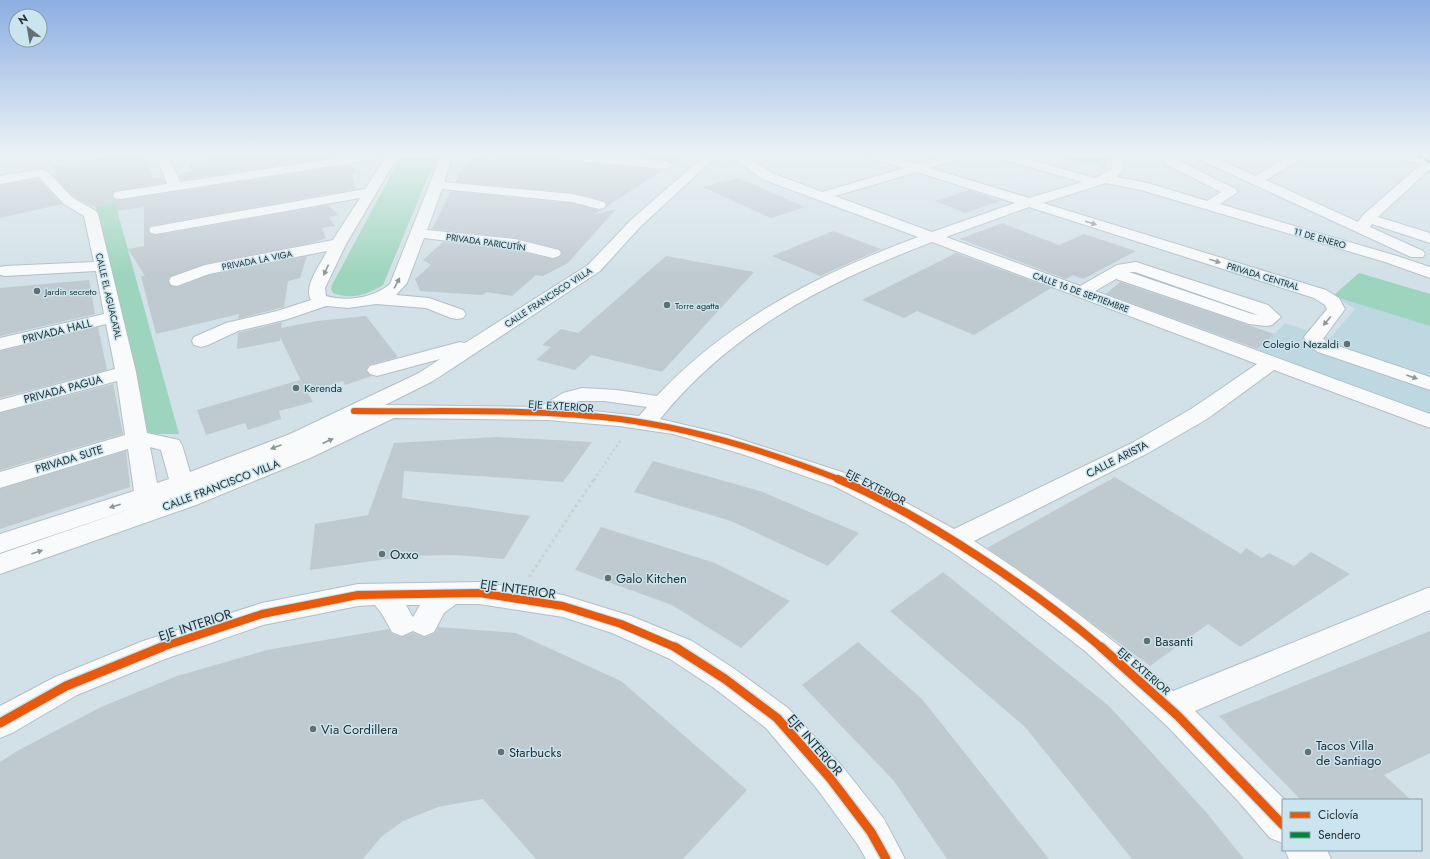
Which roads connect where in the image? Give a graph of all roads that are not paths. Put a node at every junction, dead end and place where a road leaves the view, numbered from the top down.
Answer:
1 (61, 195) edge
2 (353, 195) edge
3 (368, 195) edge
4 (433, 195) edge
5 (543, 195) edge
6 (667, 195) edge
7 (825, 195) edge
8 (1002, 195) edge
9 (1052, 195) edge
10 (1172, 195) edge
11 (1226, 195) edge
12 (1291, 195) edge
13 (1395, 195) edge
14 (822, 196) joint
15 (1027, 203) junction
16 (599, 205) dead end
17 (1208, 206) junction
18 (1364, 224) junction
19 (156, 230) dead end
20 (418, 233) junction
21 (932, 237) junction
22 (1430, 238) edge
23 (338, 244) junction
24 (553, 253) dead end
25 (1430, 260) edge
26 (102, 266) junction
27 (5, 272) dead end
28 (1430, 272) edge
29 (1115, 273) junction
30 (177, 281) dead end
31 (1081, 292) junction
32 (375, 299) junction
33 (325, 301) junction
34 (457, 314) dead end
35 (113, 317) junction
36 (201, 341) dead end
37 (0, 344) edge
38 (474, 345) junction
39 (1271, 362) junction
40 (377, 370) dead end
41 (126, 372) junction
42 (426, 377) junction
43 (1430, 384) edge
44 (661, 404) junction
45 (0, 406) edge
46 (354, 411) junction
47 (392, 412) junction
48 (544, 414) junction
49 (1429, 419) edge
50 (639, 422) junction
51 (138, 438) junction
52 (0, 480) edge
53 (185, 491) junction
54 (149, 504) junction
55 (954, 540) junction
56 (0, 544) edge
57 (0, 564) edge
58 (382, 594) junction
59 (449, 594) junction
60 (1430, 598) edge
61 (1170, 707) junction
62 (0, 724) edge
63 (1282, 824) edge
64 (1305, 851) edge
65 (886, 859) edge
66 (1312, 859) edge

1 - 26 street, CALLE EL AGUACATAL
2 - 19 street
3 - 23 street
4 - 20 street
5 - 16 street
6 - 38 street, CALLE FRANCISCO VILLA
7 - 14 street
8 - 15 street
9 - 15 street
10 - 17 street, 11 DE ENERO
11 - 17 street
12 - 18 street
13 - 18 street
14 - 21 street, CALLE 16 DE SEPTIEMBRE
15 - 21 street
15 -> 43 street, PRIVADA CENTRAL
17 - 28 street, 11 DE ENERO
18 - 22 street
18 - 25 street
20 - 24 street, PRIVADA PARICUTÍN
32 -> 20 street
21 - 31 street, CALLE 16 DE SEPTIEMBRE
21 - 44 street
23 - 30 street, PRIVADA LA VIGA
23 -> 33 street
26 - 27 street
26 - 35 street, CALLE EL AGUACATAL
29 - 29 street
29 - 31 street
31 - 39 street, CALLE 16 DE SEPTIEMBRE
32 - 33 street
32 - 34 street
33 - 36 street
35 - 37 street, PRIVADA HALL
35 - 41 street, CALLE EL AGUACATAL
38 - 40 street
38 - 42 street, CALLE FRANCISCO VILLA
39 - 49 street, CALLE 16 DE SEPTIEMBRE
39 - 55 street, CALLE ARISTA
41 - 45 street, PRIVADA PAGUA
41 - 51 street, CALLE EL AGUACATAL
42 - 46 street, CALLE FRANCISCO VILLA
42 - 47 street, CALLE FRANCISCO VILLA
44 - 48 street
44 - 50 street
46 - 47 street, EJE EXTERIOR
46 -> 53 street, CALLE FRANCISCO VILLA
47 - 48 street, EJE EXTERIOR
53 -> 47 street, CALLE FRANCISCO VILLA
48 - 50 street, EJE EXTERIOR
50 - 55 street, EJE EXTERIOR
51 - 52 street, PRIVADA SUTE
51 - 53 street
51 - 54 street, CALLE EL AGUACATAL
53 - 54 street, CALLE FRANCISCO VILLA
54 -> 56 street, CALLE FRANCISCO VILLA
57 -> 54 street, CALLE FRANCISCO VILLA
55 - 61 street, EJE EXTERIOR
58 - 59 street, EJE INTERIOR
58 - 59 street
58 - 62 street, EJE INTERIOR
59 - 65 street, EJE INTERIOR
60 - 61 street
61 - 63 street, EJE EXTERIOR
64 - 66 street

